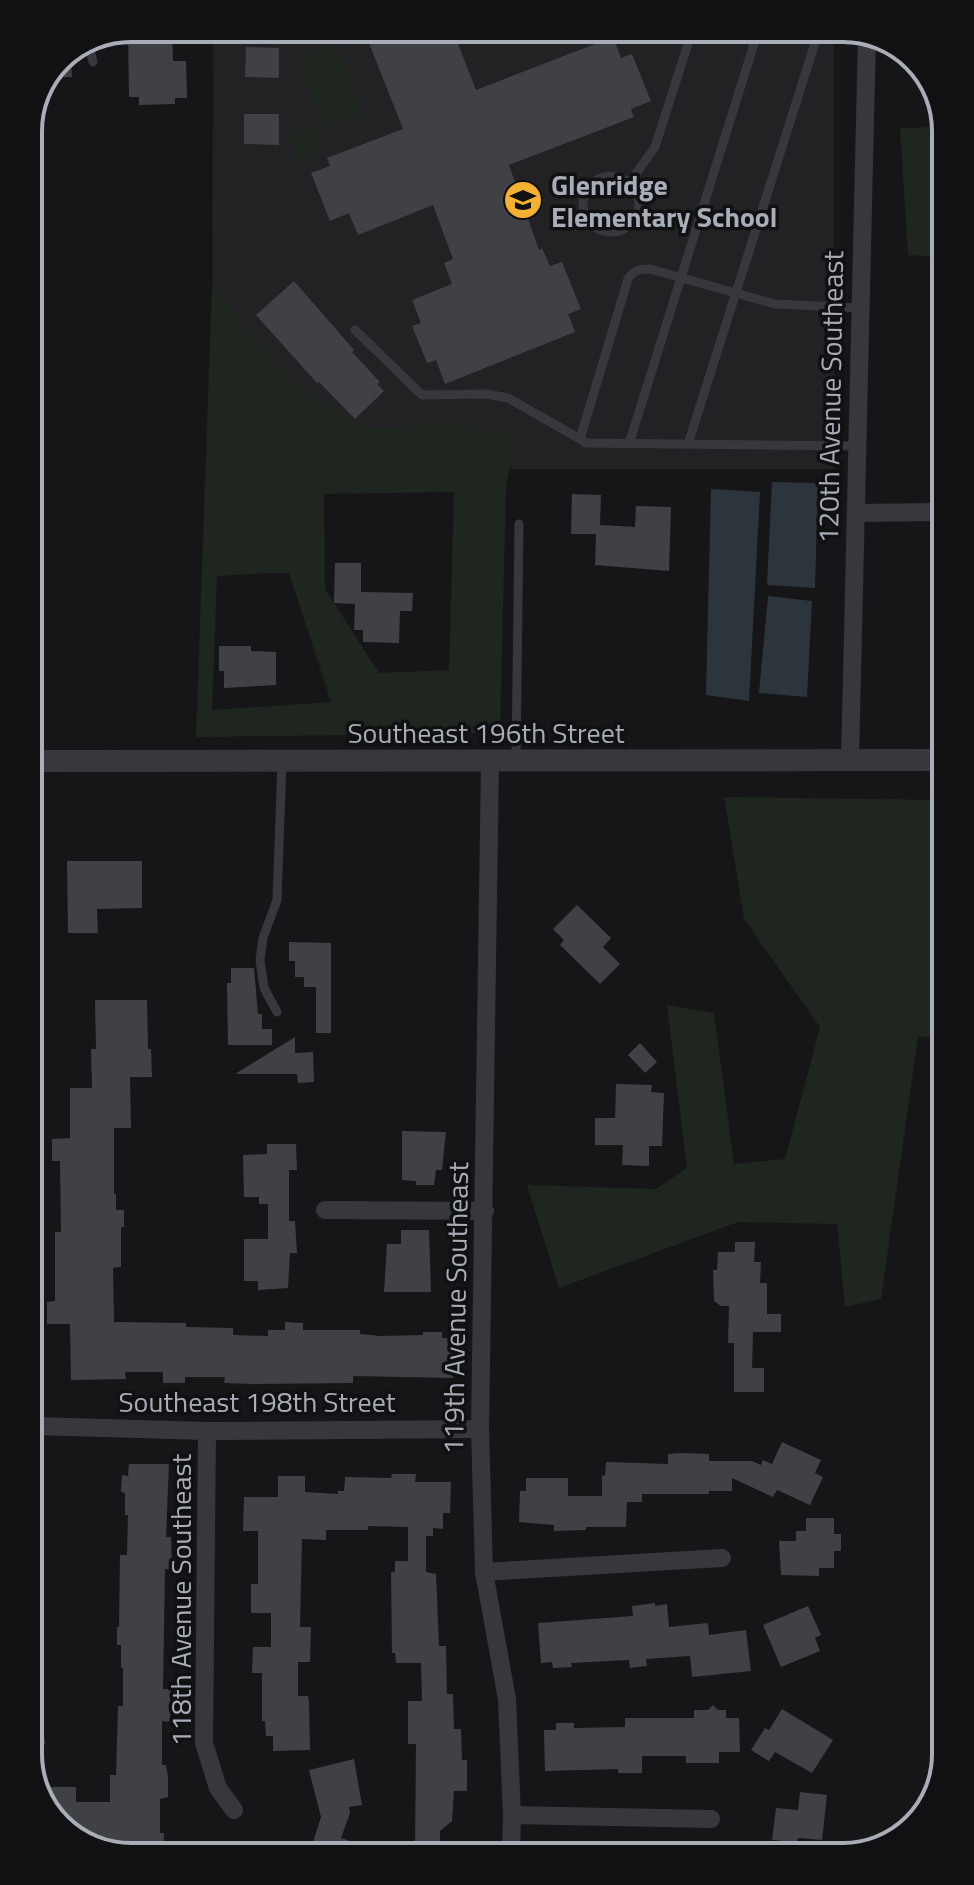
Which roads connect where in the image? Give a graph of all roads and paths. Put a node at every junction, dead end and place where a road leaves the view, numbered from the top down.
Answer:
1 (689, 42) edge
2 (755, 42) edge
3 (815, 42) edge
4 (867, 46) edge
5 (91, 52) edge
6 (93, 62) dead end
7 (630, 182) junction
8 (682, 278) junction
9 (736, 293) junction
10 (861, 308) junction
11 (355, 330) dead end
12 (580, 439) junction
13 (629, 444) junction
14 (688, 444) junction
15 (857, 446) junction
16 (932, 512) edge
17 (856, 513) junction
18 (519, 524) dead end
19 (850, 760) junction
20 (932, 760) edge
21 (42, 761) edge
22 (282, 762) junction
23 (490, 762) junction
24 (516, 762) junction
25 (277, 1012) dead end
26 (325, 1210) dead end
27 (485, 1211) junction
28 (42, 1426) edge
29 (480, 1429) junction
30 (207, 1431) junction
31 (722, 1558) dead end
32 (484, 1572) junction
33 (234, 1810) dead end
34 (512, 1815) junction
35 (711, 1819) dead end
36 (511, 1843) edge

1 - 7 lane
2 - 8 lane
3 - 9 lane
4 - 10 street, 120th Avenue Southeast
5 - 6 lane
7 - 7 lane
8 - 9 lane
8 - 12 lane
8 - 13 lane
9 - 10 lane
9 - 14 lane
10 - 15 street, 120th Avenue Southeast
11 - 12 lane
12 - 13 lane
13 - 14 lane
14 - 15 lane
15 - 17 street, 120th Avenue Southeast
16 - 17 street
17 - 19 street, 120th Avenue Southeast
18 - 24 lane
19 - 20 street, Southeast 196th Street
19 - 24 street, Southeast 196th Street
21 - 22 street, Southeast 196th Street
22 - 23 street, Southeast 196th Street
22 - 25 lane
23 - 24 street, Southeast 196th Street
23 - 27 street, 119th Avenue Southeast
26 - 27 street
27 - 29 street, 119th Avenue Southeast
28 - 30 street, Southeast 198th Street
29 - 30 street, Southeast 198th Street
29 - 32 street, 119th Avenue Southeast
30 - 33 street, 118th Avenue Southeast
31 - 32 street
32 - 34 street, 119th Avenue Southeast
34 - 35 street
34 - 36 street, 119th Avenue Southeast

